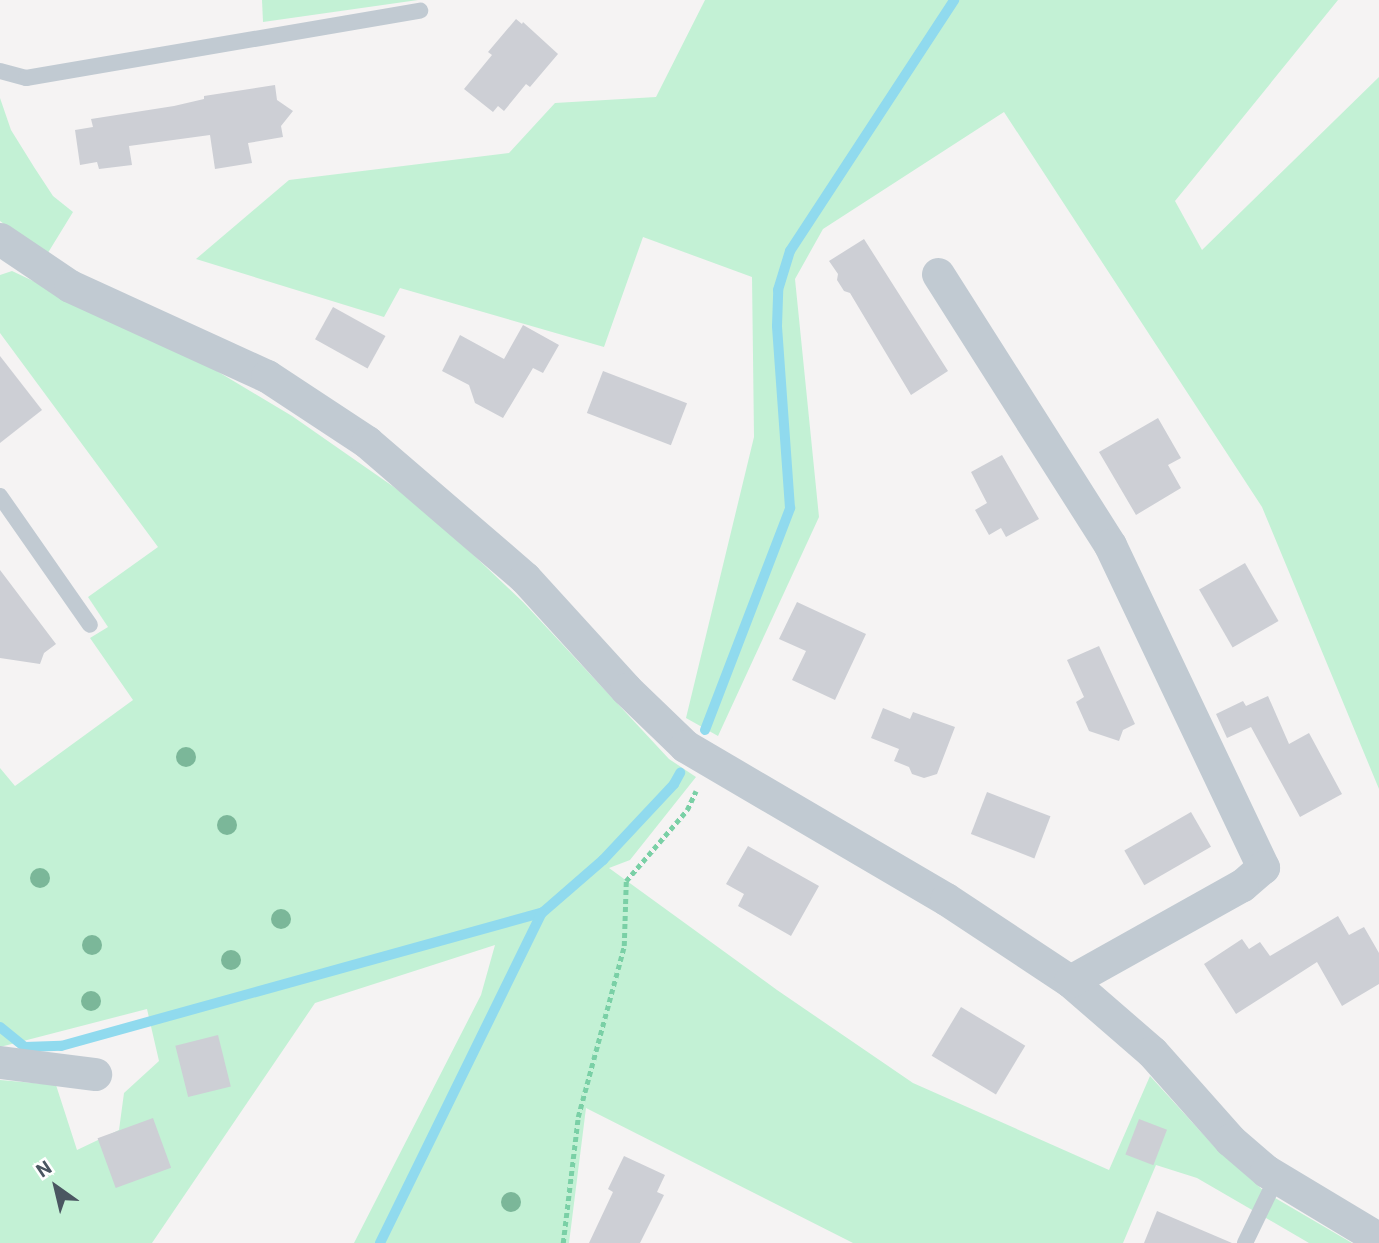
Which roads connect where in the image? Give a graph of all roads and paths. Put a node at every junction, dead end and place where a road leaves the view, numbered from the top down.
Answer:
1 (420, 12) dead end
2 (0, 71) edge
3 (0, 239) edge
4 (938, 274) dead end
5 (0, 496) edge
6 (90, 625) dead end
7 (709, 762) junction
8 (1070, 981) junction
9 (0, 1062) edge
10 (94, 1074) dead end
11 (1276, 1179) junction
12 (1379, 1239) edge
13 (562, 1243) edge
14 (1245, 1243) edge

1 - 2 lane
3 - 7 street
4 - 8 street
5 - 6 lane
7 - 8 street
7 - 13 path
8 - 11 street
9 - 10 street
11 - 12 street
11 - 14 lane

